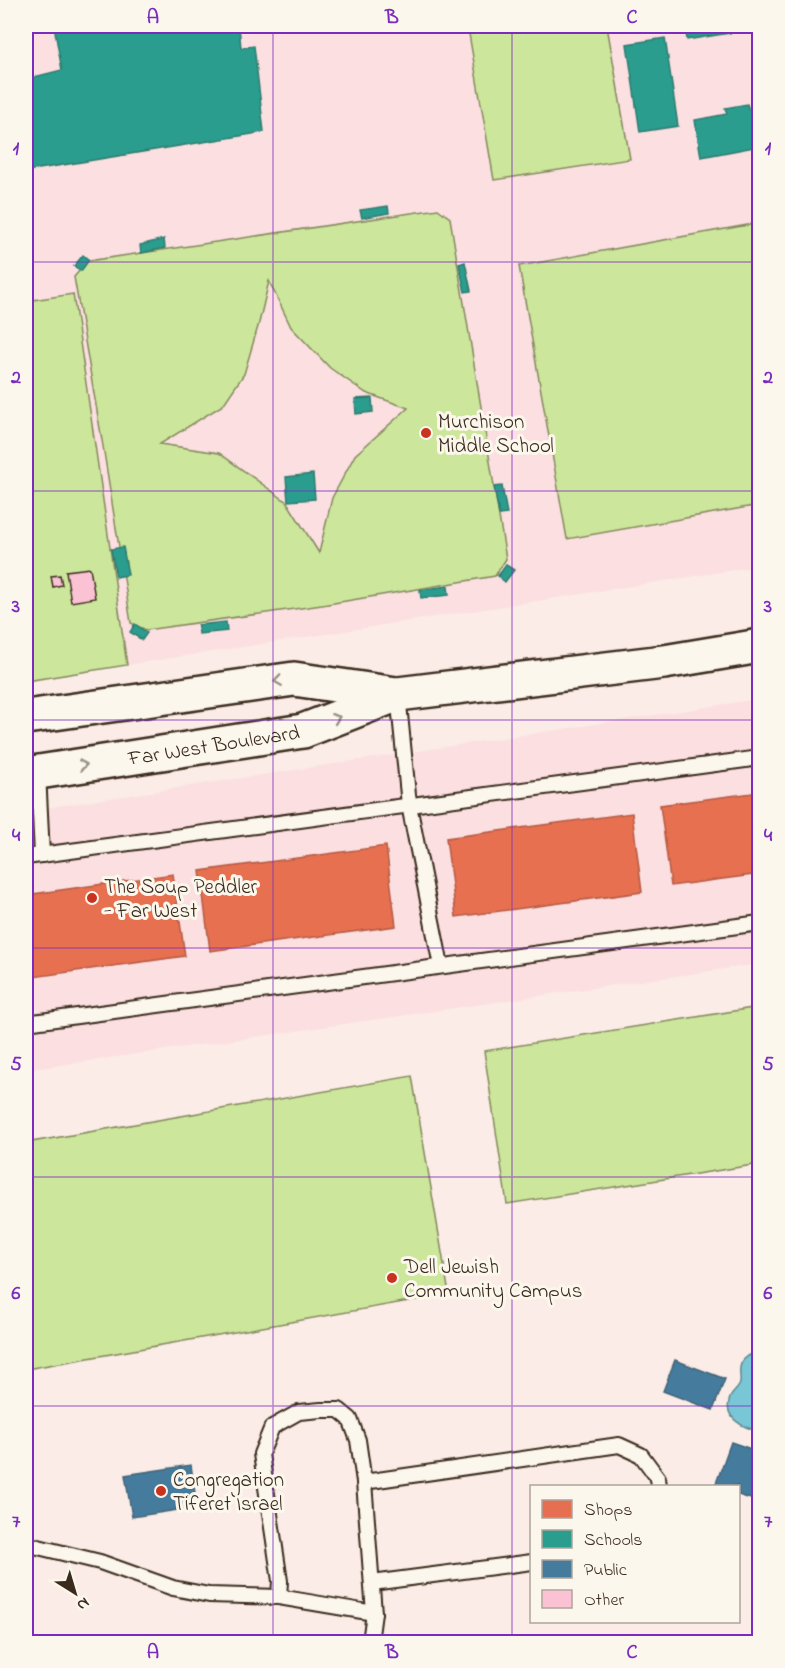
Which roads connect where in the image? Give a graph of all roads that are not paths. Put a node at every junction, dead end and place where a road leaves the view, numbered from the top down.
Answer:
1 (759, 646) edge
2 (398, 694) junction
3 (26, 717) edge
4 (759, 758) edge
5 (32, 773) edge
6 (409, 805) junction
7 (42, 855) junction
8 (26, 857) edge
9 (759, 922) edge
10 (441, 966) junction
11 (26, 1023) edge
12 (364, 1482) junction
13 (659, 1485) edge
14 (26, 1544) edge
15 (530, 1562) edge
16 (372, 1583) junction
17 (279, 1597) junction
18 (374, 1613) junction
19 (370, 1642) edge

1 - 2 street, Far West Boulevard
2 -> 3 street, Far West Boulevard
5 -> 2 street, Far West Boulevard
2 - 6 lane
4 - 6 lane
5 - 7 lane
6 - 7 lane
6 - 10 lane
7 - 8 lane
9 - 10 lane
10 - 11 lane
12 - 13 lane
12 - 16 lane
12 - 17 lane
14 - 17 lane
15 - 16 lane
16 - 18 lane
17 - 18 lane
18 - 19 lane

